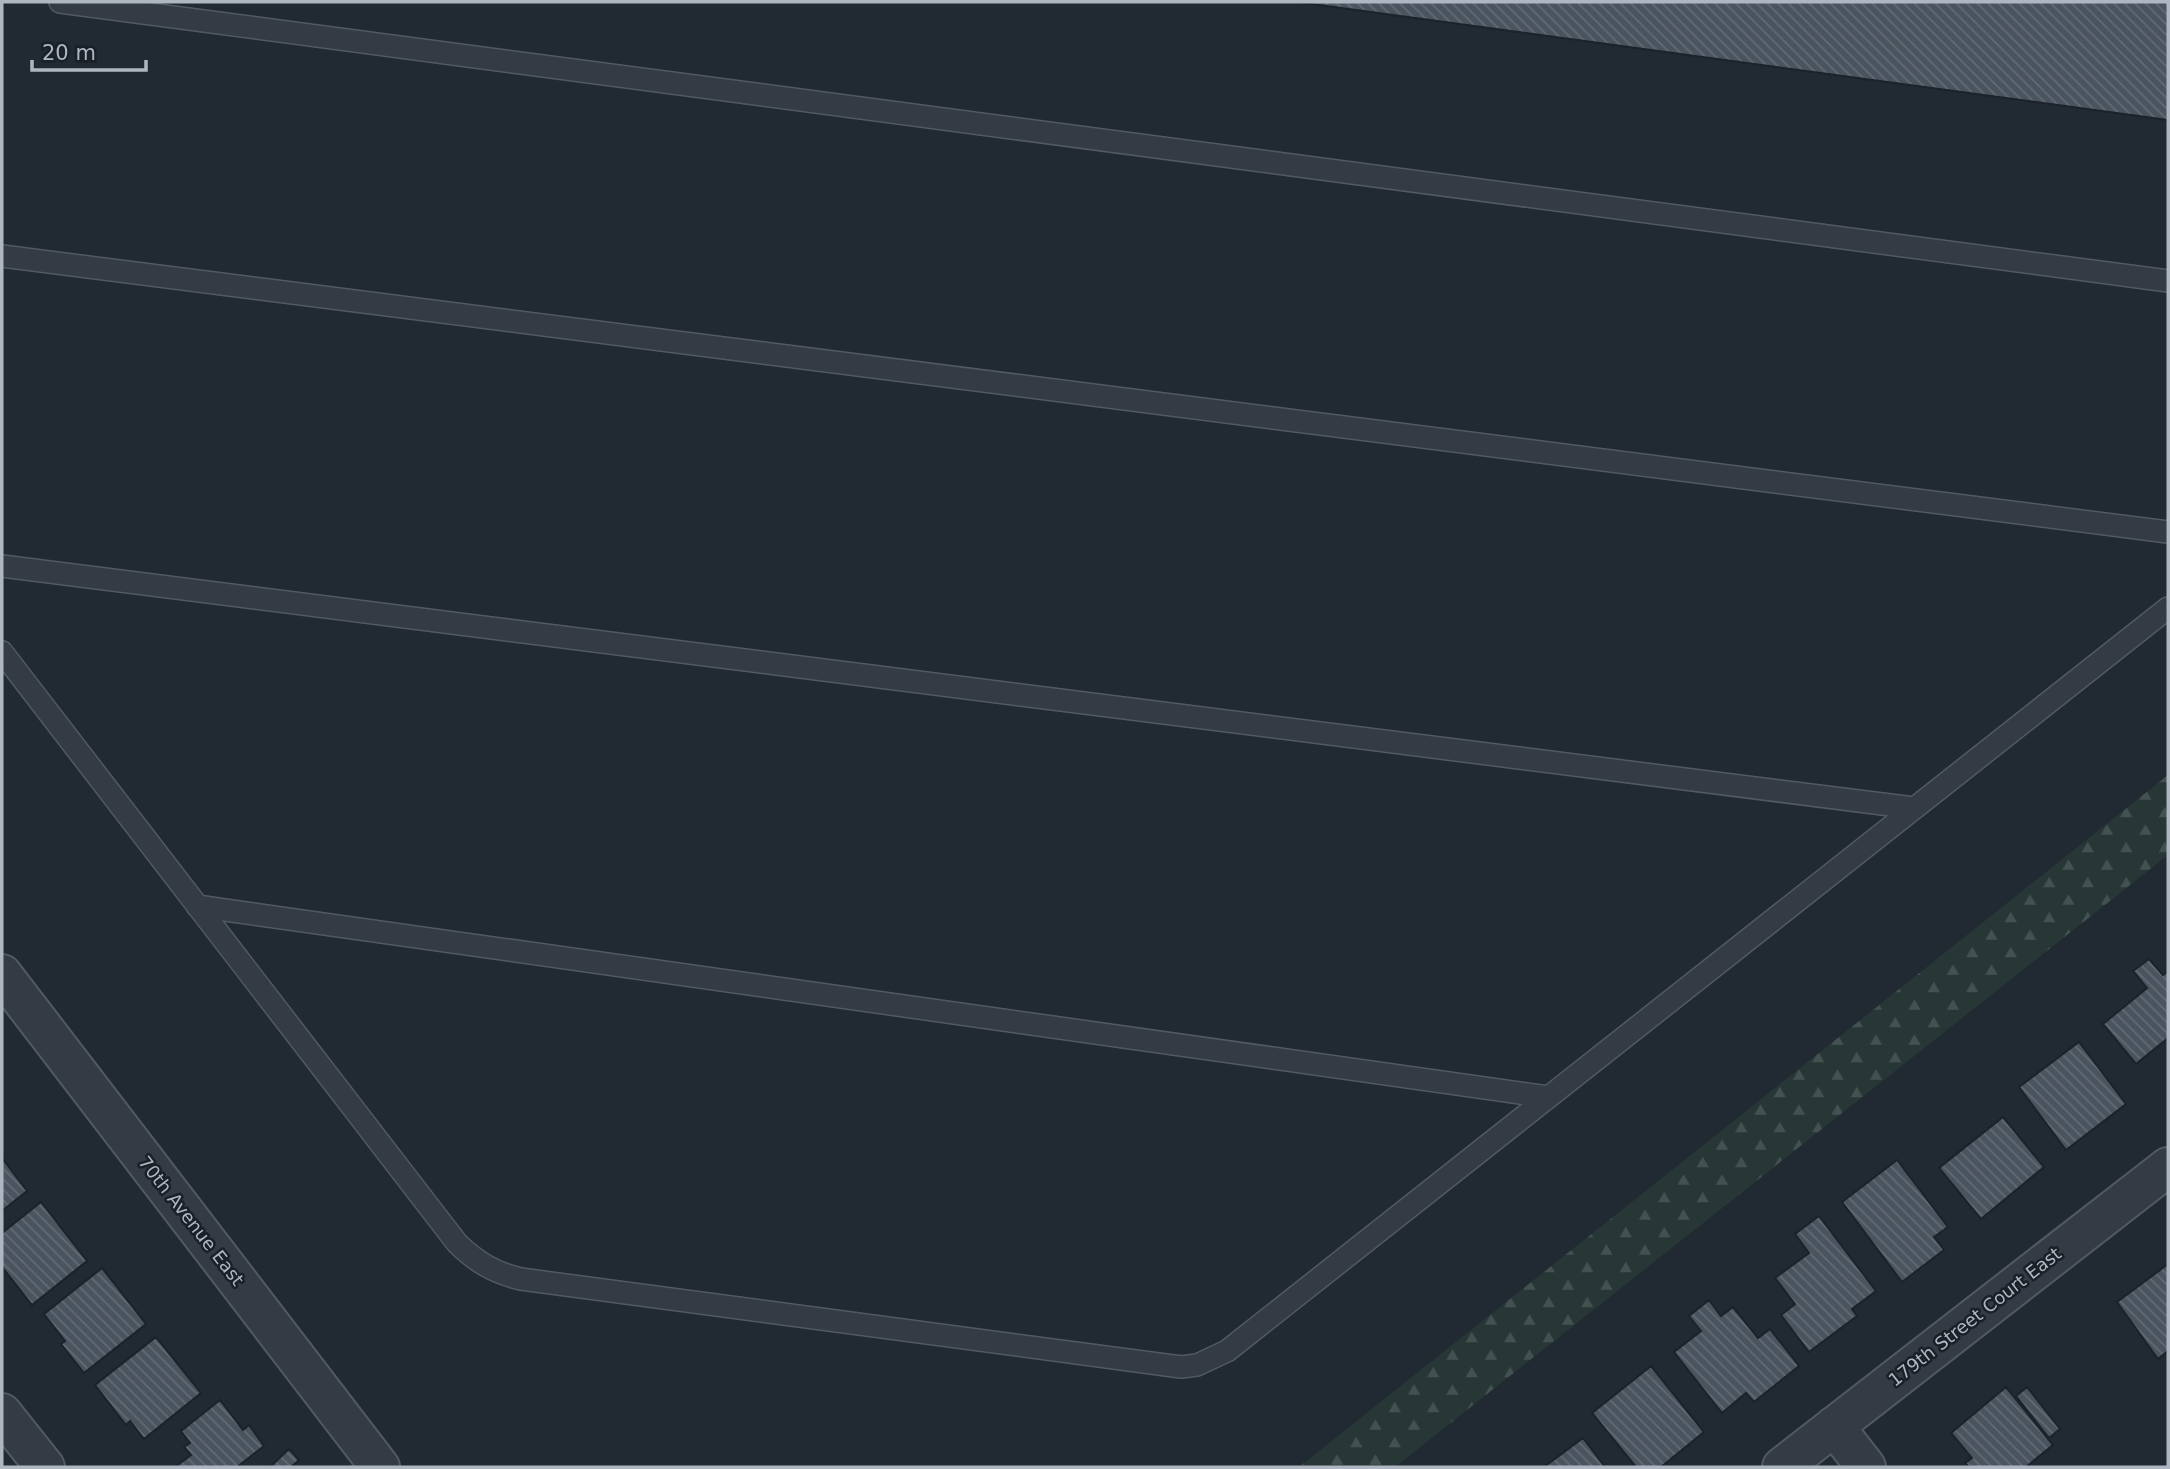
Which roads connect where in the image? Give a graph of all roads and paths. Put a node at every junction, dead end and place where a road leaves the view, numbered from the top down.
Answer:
1 (60, 2) edge
2 (2, 256) edge
3 (2168, 281) edge
4 (2168, 532) edge
5 (2, 566) edge
6 (2168, 608) edge
7 (2, 652) edge
8 (1914, 808) junction
9 (197, 906) junction
10 (2, 974) edge
11 (1548, 1097) junction
12 (2168, 1167) edge
13 (2, 1413) edge
14 (1834, 1426) junction
15 (45, 1467) edge
16 (380, 1467) edge
17 (1782, 1467) edge
18 (1866, 1467) edge

1 - 3 lane
2 - 4 lane
5 - 8 lane
6 - 8 lane
7 - 9 lane
8 - 11 lane
9 - 11 lane
9 - 11 lane
10 - 16 street, 70th Avenue East
12 - 14 street, 179th Street Court East
13 - 15 street
14 - 17 street, 179th Street Court East
14 - 18 street

